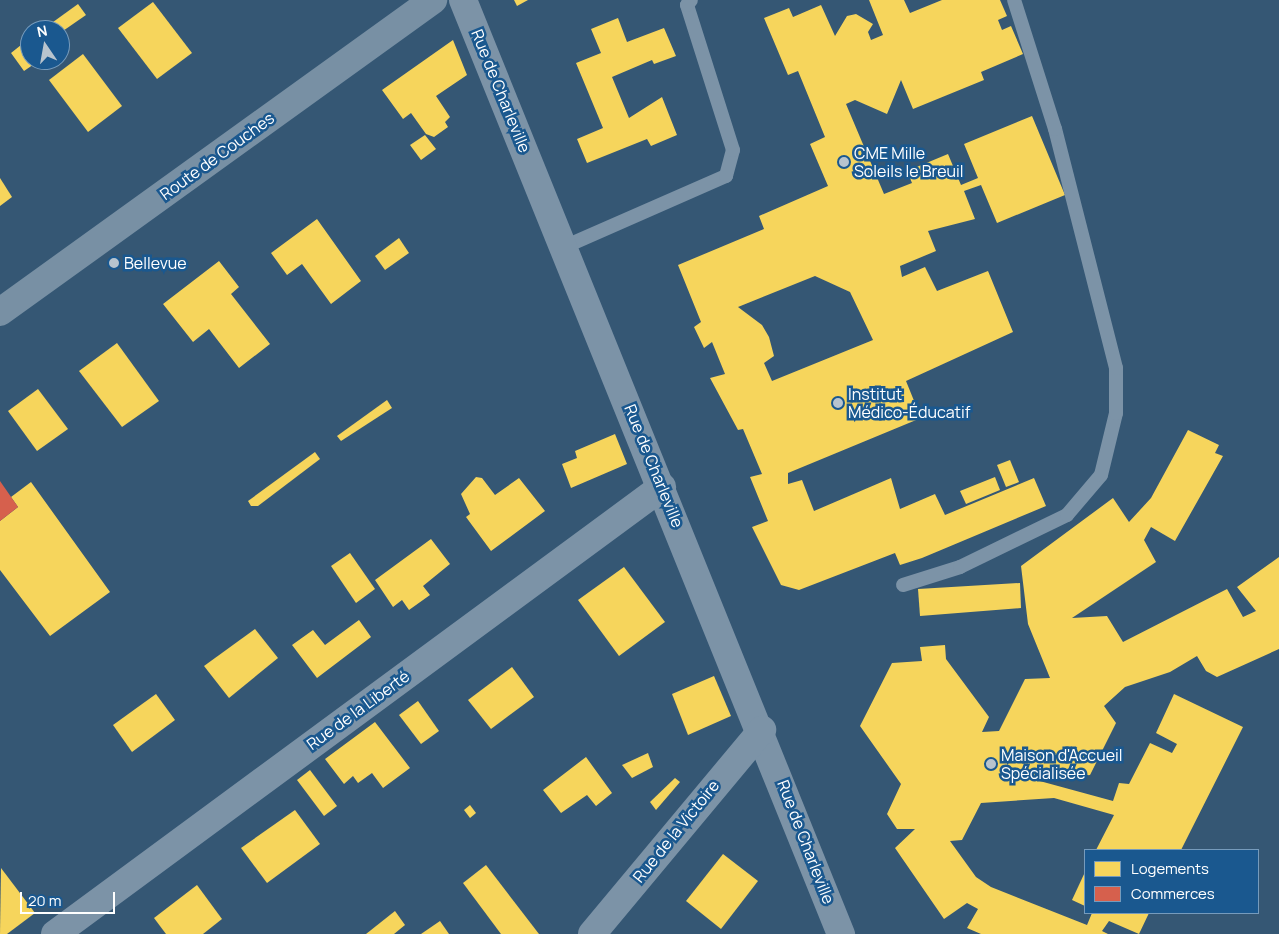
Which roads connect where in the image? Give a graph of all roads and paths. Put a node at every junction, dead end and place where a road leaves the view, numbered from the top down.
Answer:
1 (433, 0) edge
2 (463, 0) edge
3 (691, 0) edge
4 (1014, 0) edge
5 (564, 247) junction
6 (0, 312) edge
7 (662, 487) junction
8 (903, 585) dead end
9 (762, 730) junction
10 (55, 934) edge
11 (592, 934) edge
12 (841, 934) edge

1 - 6 main road, Route de Couches
2 - 5 street, Rue de Charleville
3 - 5 lane
4 - 8 lane
5 - 7 street, Rue de Charleville
7 - 9 street, Rue de Charleville
7 - 10 street, Rue de la Liberté
9 - 11 street, Rue de la Victoire
9 - 12 street, Rue de Charleville

